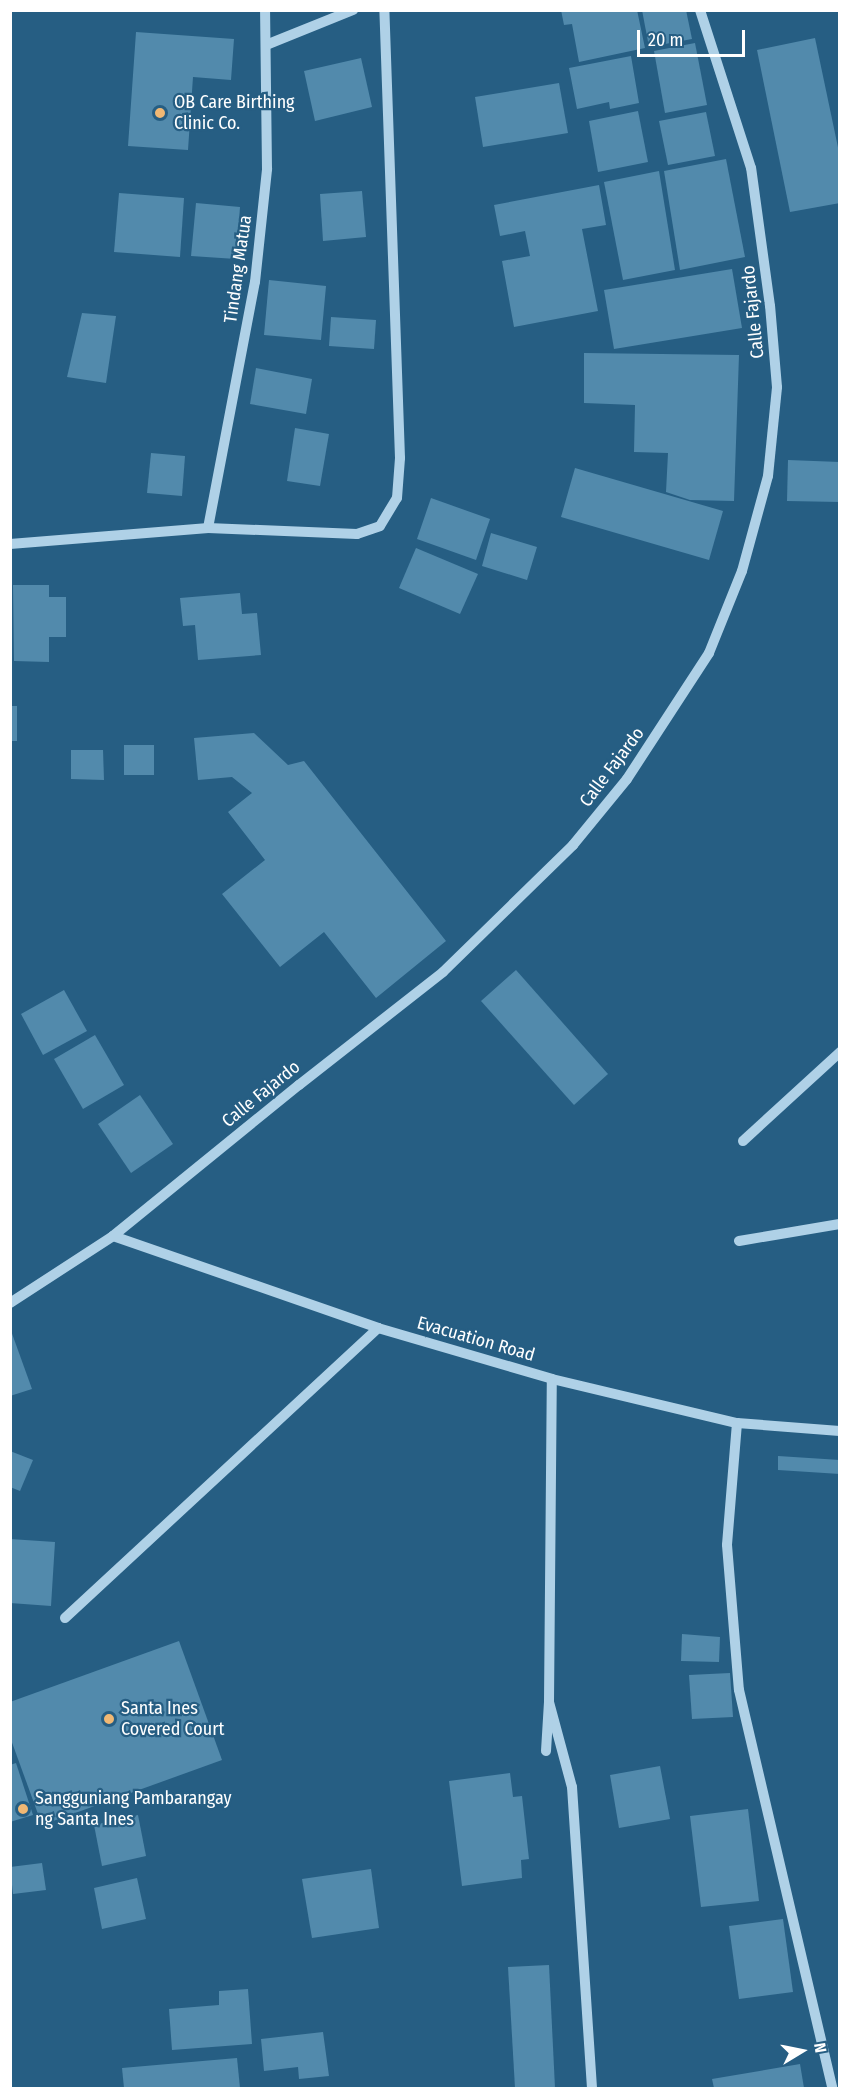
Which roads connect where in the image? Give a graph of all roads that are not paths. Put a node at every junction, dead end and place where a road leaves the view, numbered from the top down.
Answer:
1 (265, 10) edge
2 (353, 10) edge
3 (384, 10) edge
4 (700, 10) edge
5 (266, 45) junction
6 (208, 528) junction
7 (10, 544) edge
8 (840, 1052) edge
9 (743, 1141) dead end
10 (840, 1224) edge
11 (113, 1236) junction
12 (739, 1241) dead end
13 (10, 1304) edge
14 (378, 1328) junction
15 (552, 1379) junction
16 (737, 1423) junction
17 (840, 1431) edge
18 (66, 1618) dead end
19 (549, 1702) junction
20 (546, 1751) dead end
21 (592, 2088) edge
22 (832, 2088) edge

1 - 5 street, Tindang Matua
2 - 5 street
3 - 6 street
4 - 11 street, Calle Fajardo
5 - 6 street, Tindang Matua
6 - 7 street
8 - 9 street
10 - 12 street
11 - 13 street, Calle Fajardo
11 - 14 street, Evacuation Road
14 - 15 street, Evacuation Road
14 - 18 street
15 - 16 street, Evacuation Road
15 - 19 street
16 - 17 street, Evacuation Road
16 - 22 street
19 - 20 street
19 - 21 street

